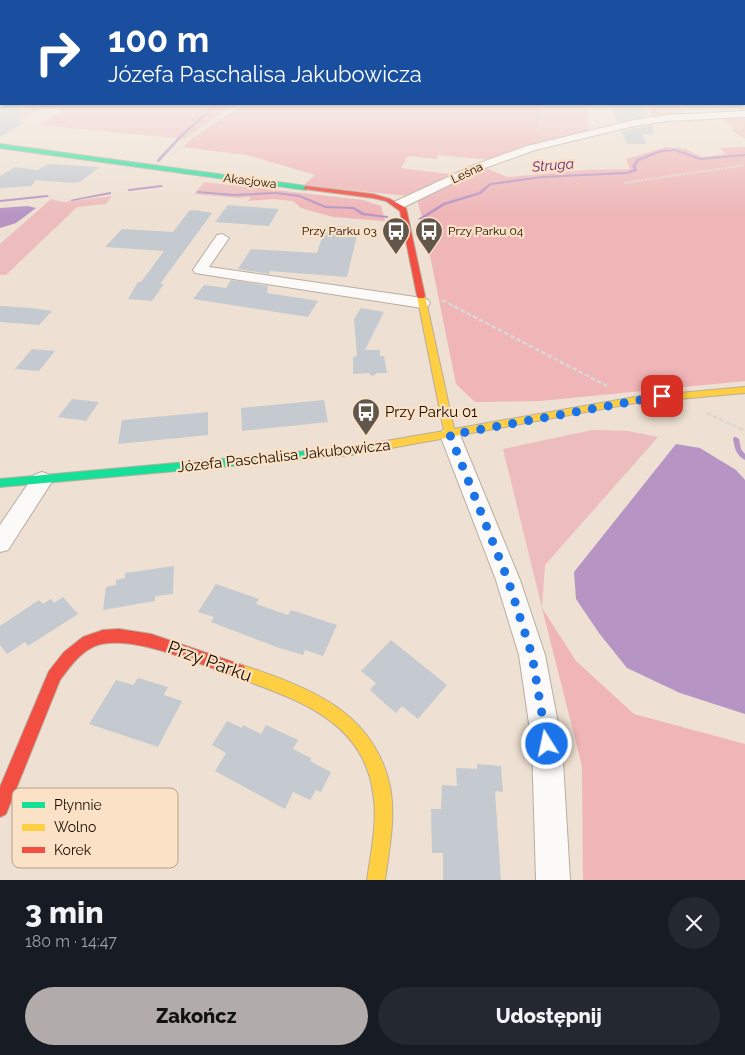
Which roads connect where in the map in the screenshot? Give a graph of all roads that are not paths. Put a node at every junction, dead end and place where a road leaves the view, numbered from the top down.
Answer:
1 (593, 133) edge
2 (0, 146) edge
3 (398, 205) junction
4 (222, 238) dead end
5 (421, 299) junction
6 (745, 390) edge
7 (450, 435) junction
8 (42, 480) junction
9 (0, 483) edge
10 (0, 543) edge
11 (0, 808) edge
12 (376, 880) edge
13 (553, 880) edge

1 - 3 street, Leśna
2 - 3 street, Akacjowa
3 - 5 street
4 - 5 street
5 - 7 street
6 - 7 street, Józefa Paschalisa Jakubowicza
7 - 8 street, Józefa Paschalisa Jakubowicza
7 - 13 street
8 - 9 street, Józefa Paschalisa Jakubowicza
8 - 10 street
11 - 12 street, Przy Parku

